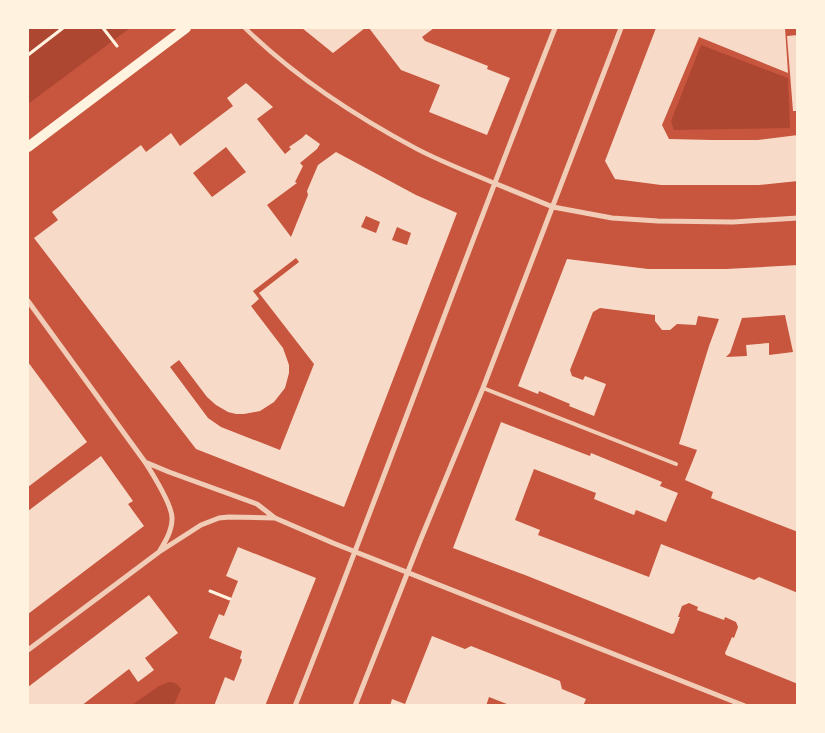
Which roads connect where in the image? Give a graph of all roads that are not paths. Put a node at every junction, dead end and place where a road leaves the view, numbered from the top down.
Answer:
1 (186, 28) edge
2 (245, 28) edge
3 (555, 28) edge
4 (621, 28) edge
5 (28, 147) edge
6 (494, 183) junction
7 (553, 207) junction
8 (798, 218) edge
9 (28, 302) edge
10 (483, 388) junction
11 (145, 462) junction
12 (676, 464) dead end
13 (275, 518) junction
14 (355, 551) junction
15 (159, 552) junction
16 (407, 573) junction
17 (28, 650) edge
18 (295, 706) edge
19 (355, 706) edge
20 (745, 706) edge

1 - 5 main road
2 - 6 street
3 - 6 street
4 - 7 street
6 - 7 street
6 - 14 street
7 - 8 street
7 - 10 street
9 - 11 street
10 - 12 lane
10 - 16 street
11 - 13 street
11 - 15 street
13 - 14 street
13 - 15 street
14 - 16 street
14 - 18 street
15 - 17 street
16 - 19 street
16 - 20 street

